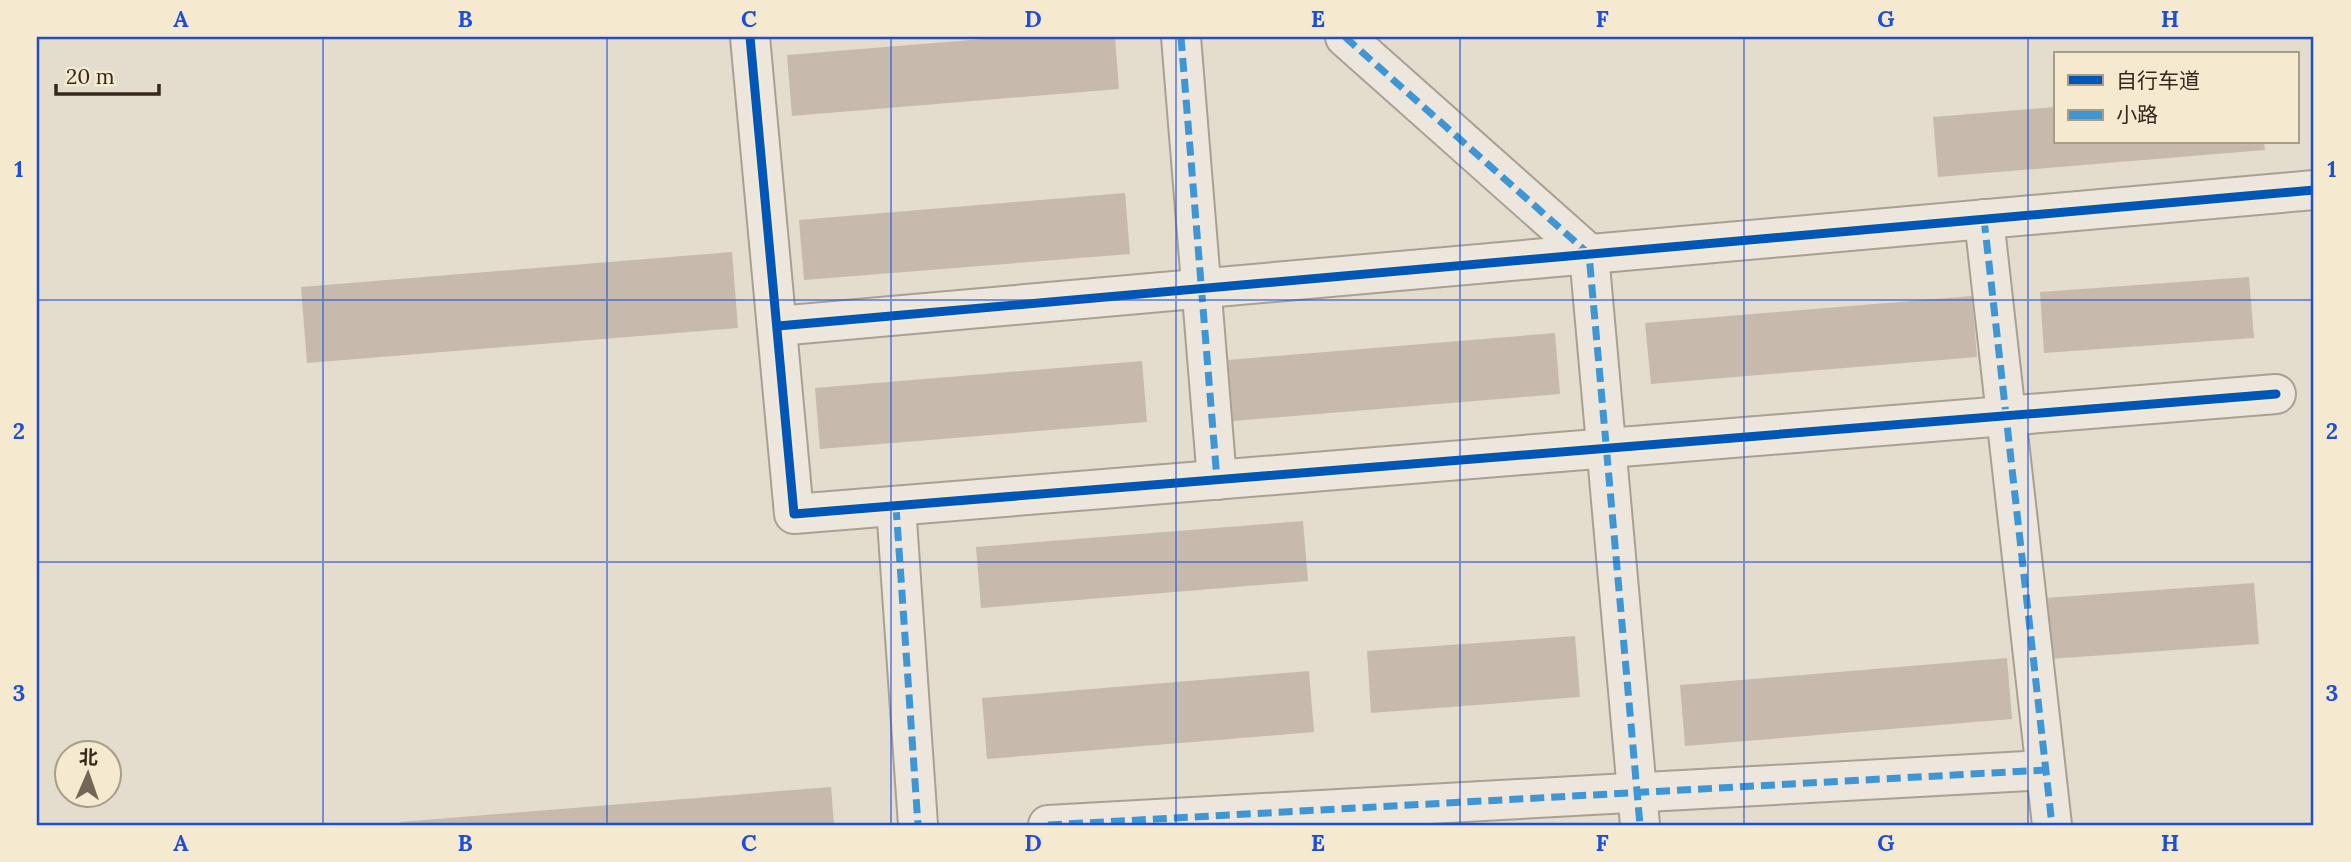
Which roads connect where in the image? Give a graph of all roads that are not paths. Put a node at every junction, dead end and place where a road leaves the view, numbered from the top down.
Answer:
1 (750, 37) edge
2 (1181, 37) edge
3 (1345, 37) edge
4 (2314, 190) edge
5 (1984, 219) junction
6 (1589, 254) junction
7 (1201, 288) junction
8 (778, 326) junction
9 (2276, 394) dead end
10 (2006, 416) junction
11 (1606, 448) junction
12 (1217, 480) junction
13 (896, 506) junction
14 (2045, 770) junction
15 (1639, 809) edge
16 (918, 825) edge
17 (1048, 825) edge
18 (2052, 825) edge

1 - 8 street
2 - 7 street
3 - 6 street
4 - 5 street
5 - 6 street
5 - 10 street
6 - 7 street
6 - 11 street
7 - 8 street
7 - 12 street
8 - 13 street
9 - 10 street
10 - 11 street
10 - 14 street
11 - 12 street
11 - 15 street
12 - 13 street
13 - 16 street
14 - 15 street
14 - 18 street
15 - 17 street

